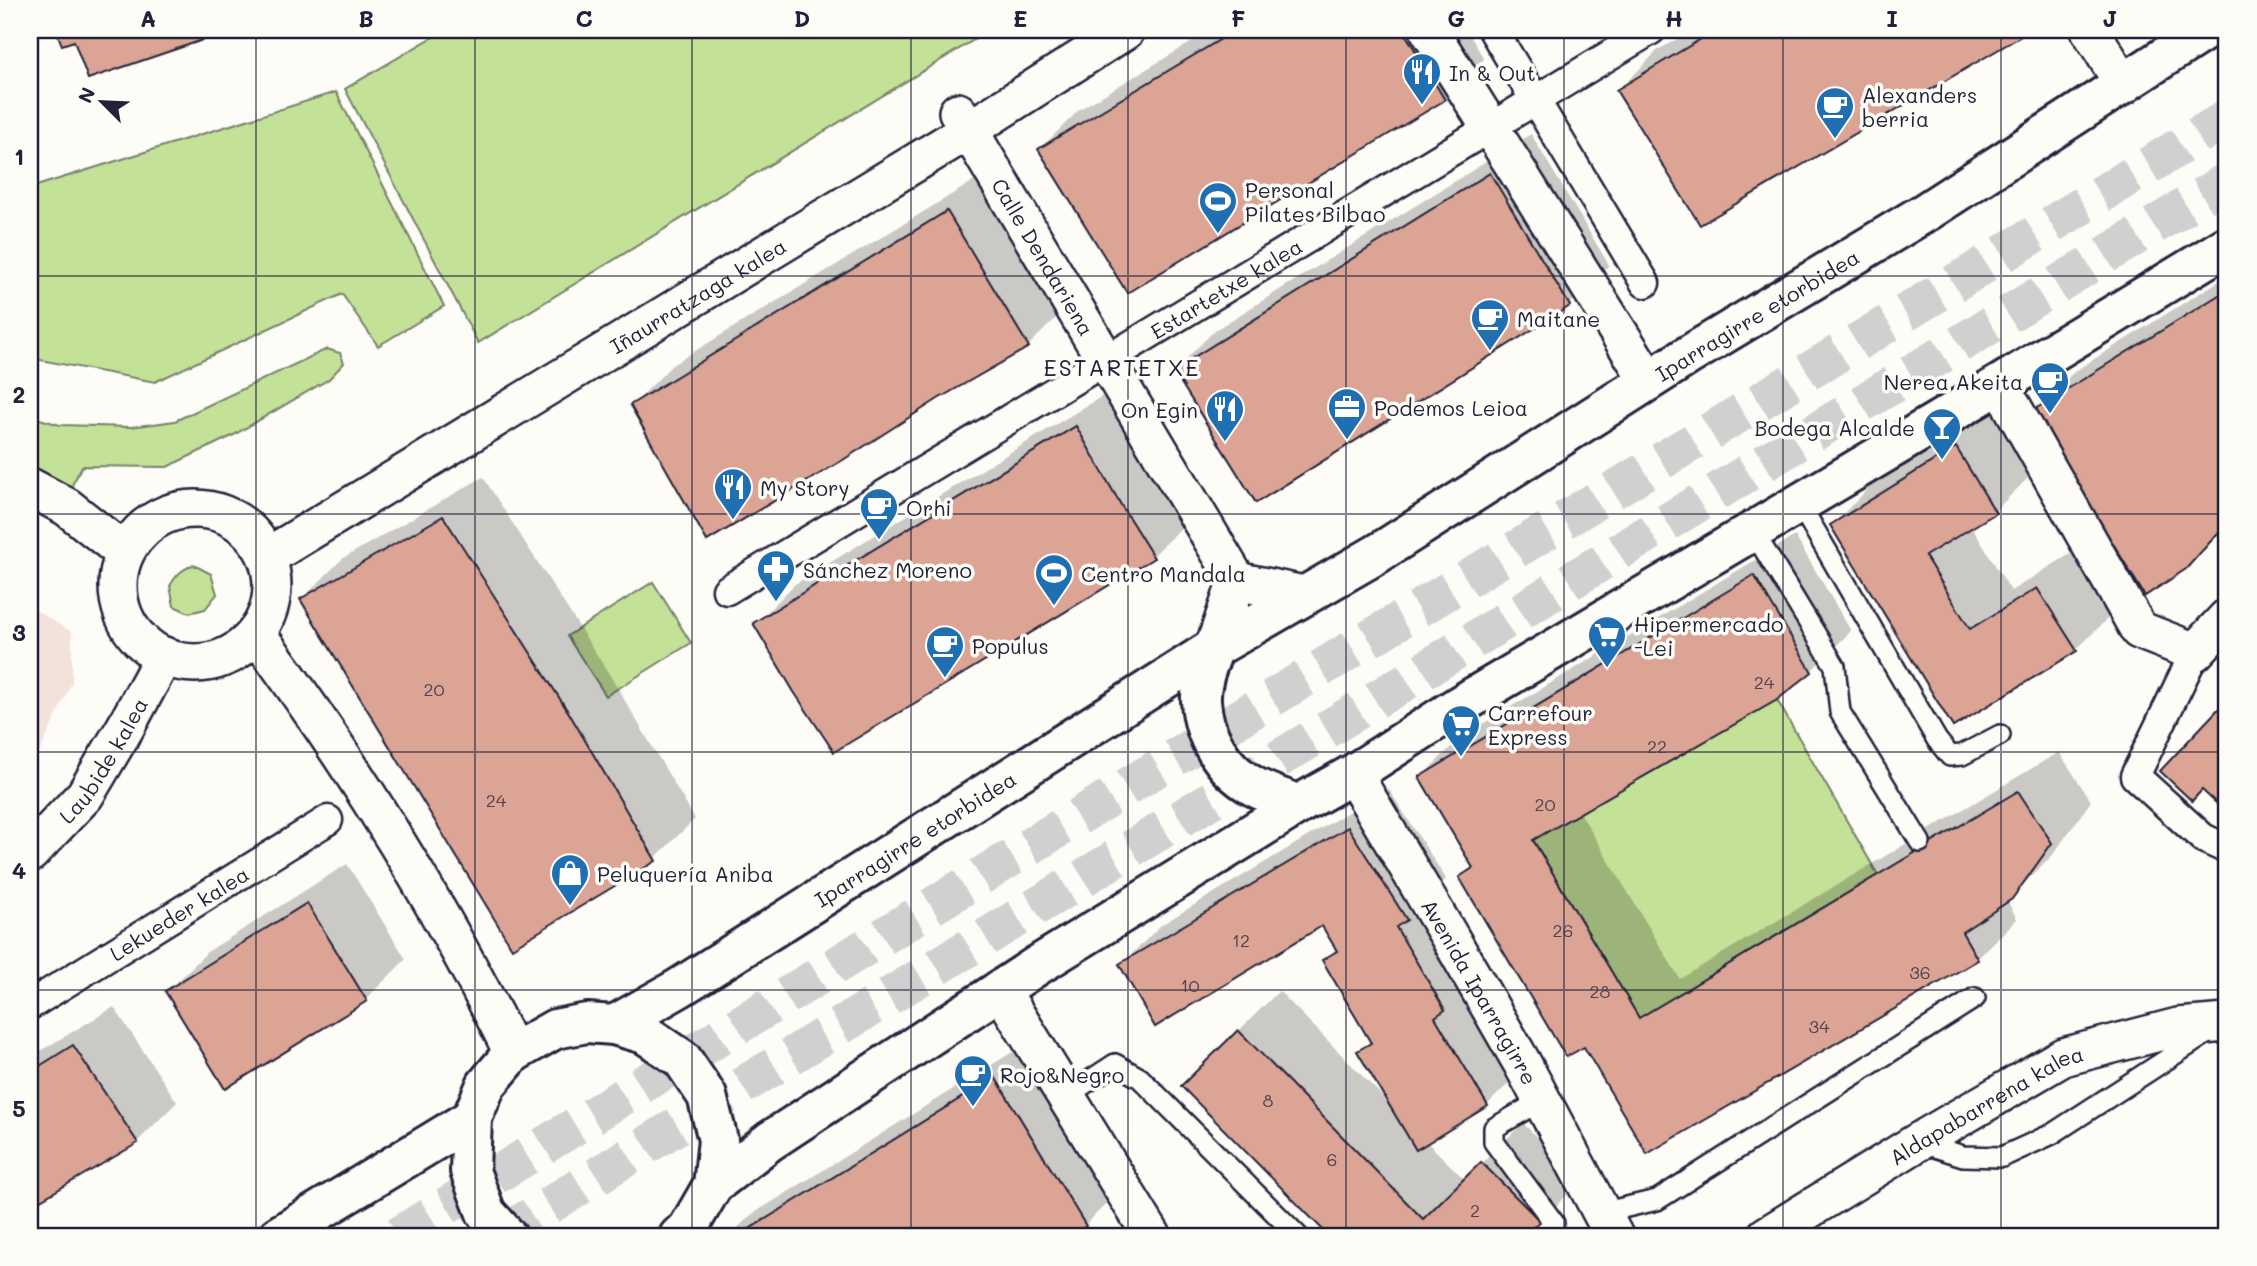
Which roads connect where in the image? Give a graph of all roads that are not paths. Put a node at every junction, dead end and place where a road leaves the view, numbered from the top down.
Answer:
1 (1126, 30) edge
2 (1429, 30) edge
3 (1493, 30) edge
4 (1651, 30) edge
5 (2090, 30) edge
6 (2206, 30) edge
7 (2124, 85) junction
8 (1537, 100) junction
9 (964, 121) junction
10 (1490, 128) junction
11 (2227, 246) edge
12 (1645, 283) dead end
13 (1105, 361) junction
14 (1649, 381) junction
15 (2012, 406) dead end
16 (30, 487) edge
17 (1799, 503) junction
18 (1753, 531) junction
19 (125, 553) junction
20 (267, 557) junction
21 (1237, 581) junction
22 (727, 590) dead end
23 (1304, 595) junction
24 (2227, 618) edge
25 (256, 633) junction
26 (1214, 648) junction
27 (2196, 652) junction
28 (164, 656) junction
29 (2000, 735) dead end
30 (1353, 774) junction
31 (1298, 805) junction
32 (328, 820) dead end
33 (1920, 842) dead end
34 (2227, 849) edge
35 (30, 853) edge
36 (1000, 989) junction
37 (1975, 998) dead end
38 (30, 1005) edge
39 (2225, 1023) edge
40 (614, 1026) junction
41 (513, 1053) junction
42 (1066, 1096) junction
43 (1542, 1100) junction
44 (472, 1118) junction
45 (1918, 1142) junction
46 (713, 1185) junction
47 (1608, 1225) edge
48 (278, 1236) edge
49 (507, 1236) edge
50 (679, 1236) edge
51 (1152, 1236) edge
52 (1298, 1236) edge
53 (1540, 1236) edge
54 (1766, 1236) edge

1 - 9 street, Iñaurratzaga kalea
2 - 10 street
3 - 8 street
4 - 8 street, Estartetxe kalea
5 - 7 street
6 - 7 main road, Iparragirre etorbidea
7 - 14 main road, Iparragirre etorbidea
8 - 10 street, Estartetxe kalea
8 - 12 street
9 - 13 street, Calle Dendariena
9 - 20 street, Iñaurratzaga kalea
10 - 13 street, Estartetxe kalea
10 - 14 street
11 - 17 main road
13 - 21 street, Calle Dendariena
13 - 22 street, Estartetxe kalea
14 - 23 main road, Iparragirre etorbidea
15 - 27 street
16 - 19 street
17 - 18 main road
17 - 29 lane
18 - 30 main road
18 - 33 lane
19 - 20 street
19 - 28 street
20 - 25 street
21 - 23 street
21 - 26 street
23 - 26 main road, Iparragirre etorbidea
24 - 27 street
25 - 28 street
25 - 41 street
26 - 31 main road
26 - 40 main road, Iparragirre etorbidea
27 - 34 street
28 - 35 street, Laubide kalea
30 - 31 main road
30 - 43 street, Avenida Iparragirre
31 - 36 main road
32 - 38 street, Lekueder kalea
36 - 42 street
36 - 46 main road
37 - 47 lane, Avenida Iparragirre
39 - 45 street, Aldapabarrena kalea
39 - 45 lane
40 - 41 main road
40 - 46 main road
41 - 44 main road
42 - 51 street
42 - 52 lane
43 - 47 street, Avenida Iparragirre
43 - 53 lane
44 - 48 main road
44 - 49 main road
45 - 54 street, Aldapabarrena kalea
46 - 50 main road

